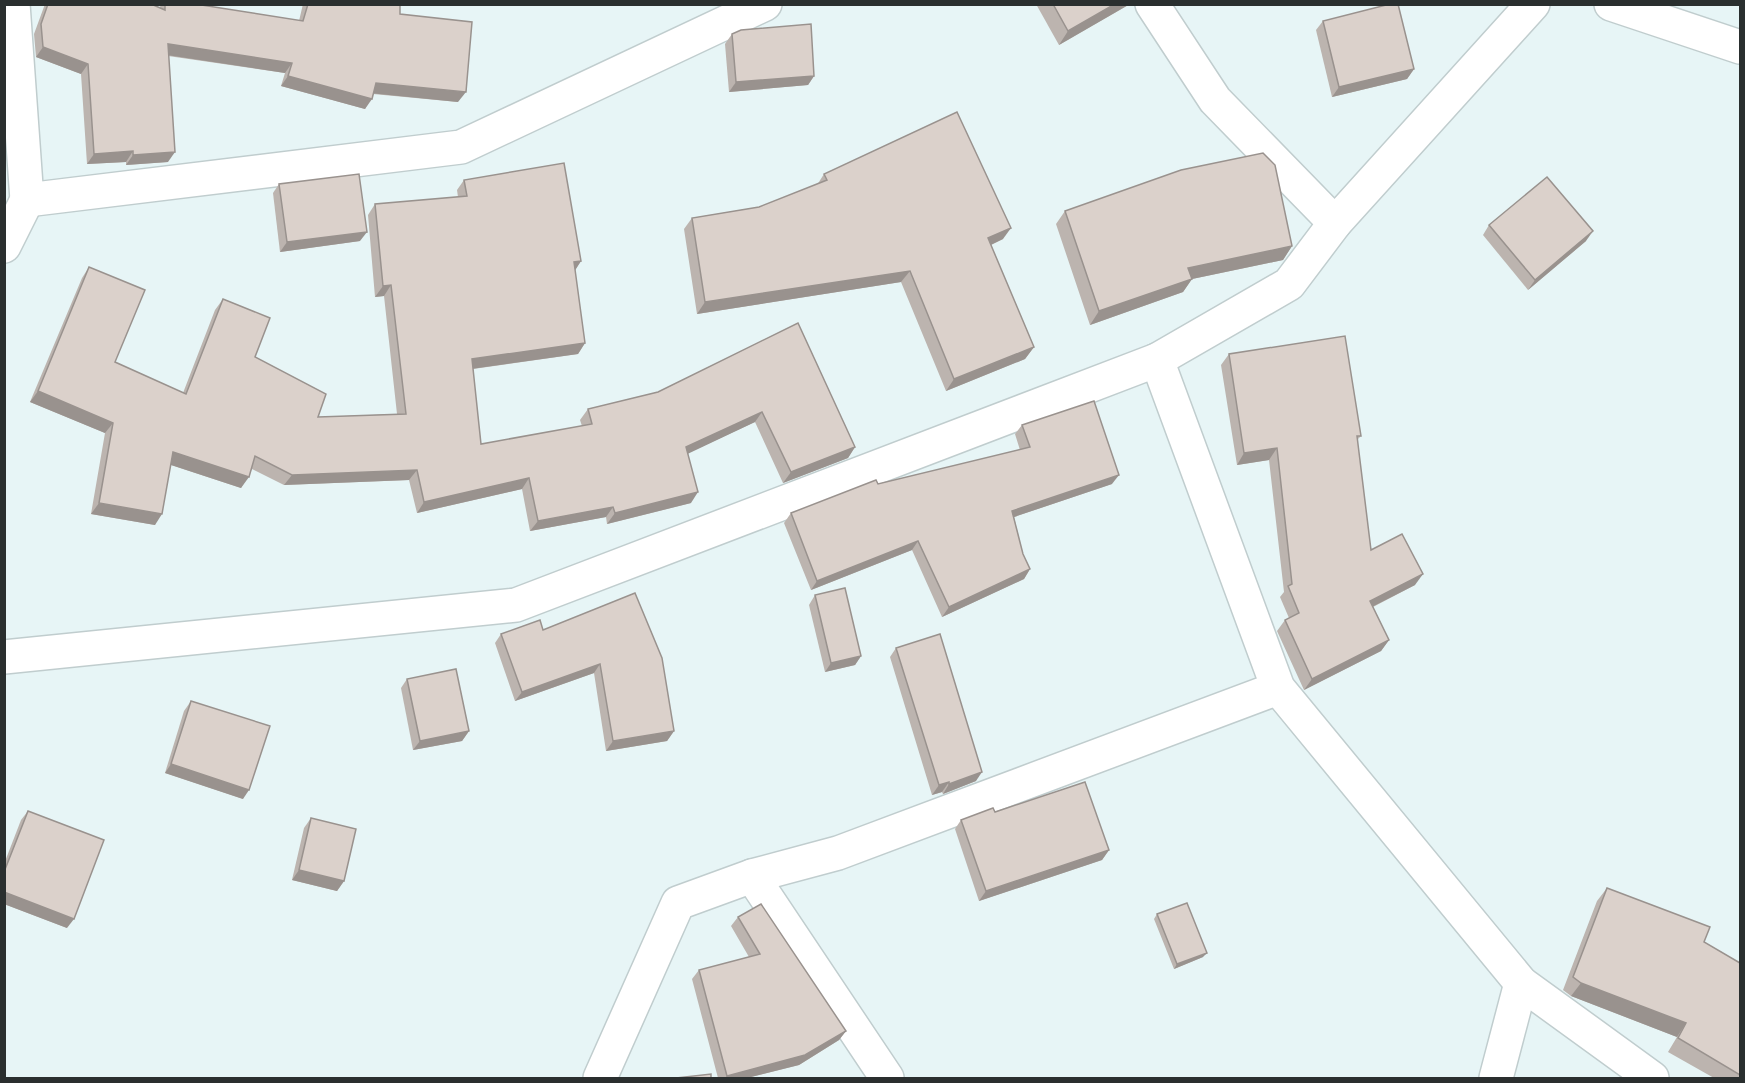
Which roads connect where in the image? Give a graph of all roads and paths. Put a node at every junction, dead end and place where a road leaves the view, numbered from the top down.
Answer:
1 (12, 4) edge
2 (765, 4) edge
3 (1152, 4) edge
4 (1533, 4) edge
5 (1611, 4) edge
6 (1740, 47) edge
7 (27, 200) junction
8 (1335, 223) junction
9 (4, 246) edge
10 (1157, 360) junction
11 (4, 657) edge
12 (1278, 688) junction
13 (752, 876) junction
14 (1521, 983) junction
15 (600, 1078) edge
16 (887, 1078) edge
17 (1496, 1078) edge
18 (1652, 1078) edge

1 - 7 street
2 - 7 street
3 - 8 street
4 - 8 street
5 - 6 street
7 - 9 street
8 - 10 street
10 - 11 street
10 - 12 street
12 - 13 street
12 - 14 street
13 - 15 street
13 - 16 street
14 - 17 street
14 - 18 street

